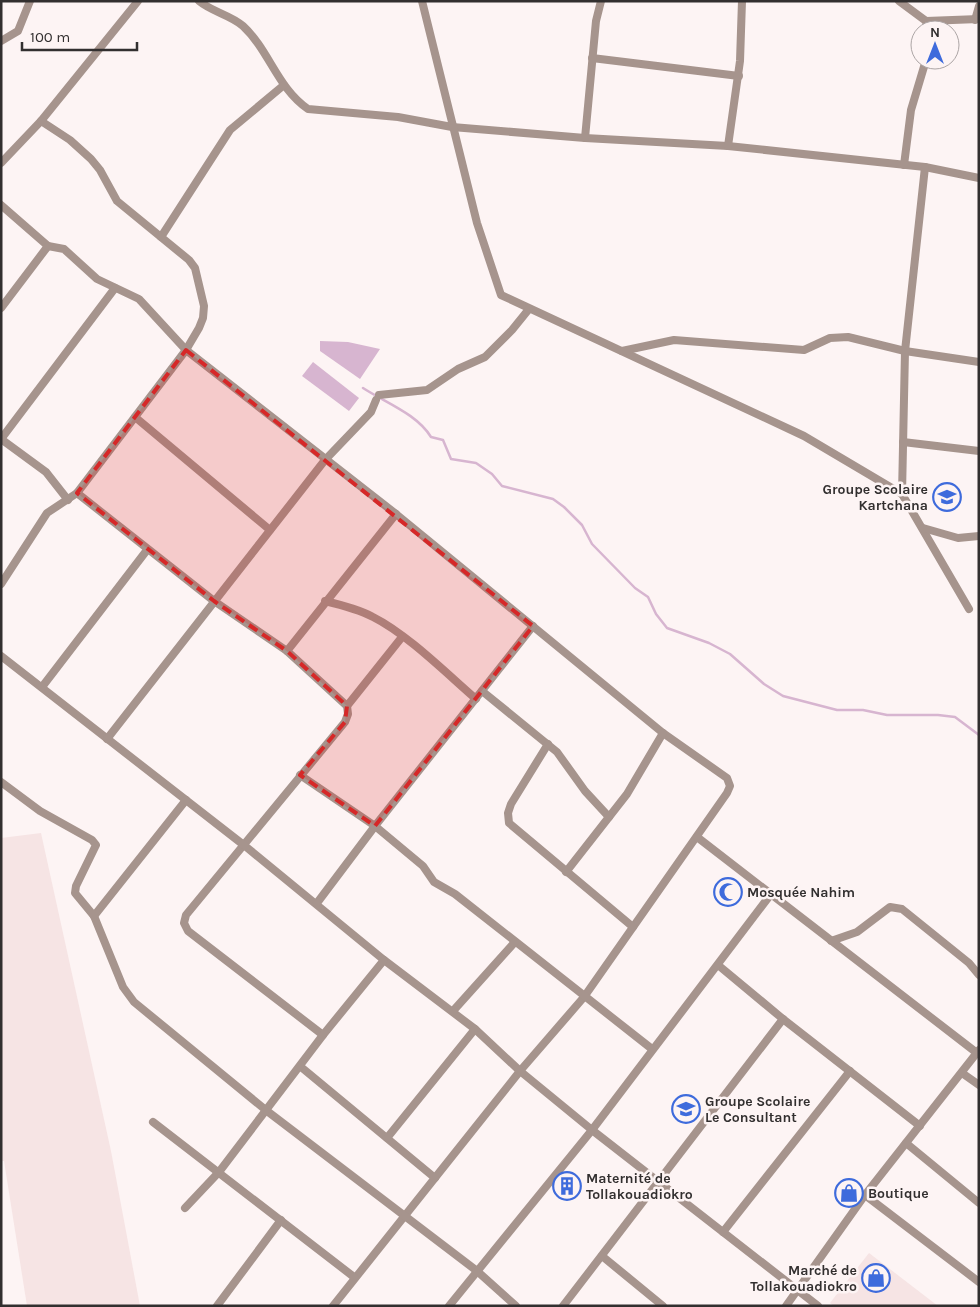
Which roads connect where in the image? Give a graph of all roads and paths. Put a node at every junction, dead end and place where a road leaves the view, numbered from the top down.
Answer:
1 (30, 1) edge
2 (138, 1) edge
3 (200, 1) edge
4 (422, 1) edge
5 (601, 1) edge
6 (742, 1) edge
7 (899, 1) edge
8 (979, 6) edge
9 (925, 20) edge
10 (960, 20) edge
11 (977, 20) edge
12 (1, 41) edge
13 (592, 58) junction
14 (923, 70) edge
15 (739, 76) junction
16 (284, 85) junction
17 (41, 120) junction
18 (452, 127) junction
19 (584, 138) junction
20 (728, 146) junction
21 (1, 163) edge
22 (904, 166) junction
23 (925, 167) junction
24 (979, 178) edge
25 (1, 205) edge
26 (160, 237) junction
27 (48, 246) junction
28 (115, 288) junction
29 (1, 308) edge
30 (529, 309) junction
31 (186, 350) junction
32 (622, 351) junction
33 (905, 351) junction
34 (979, 362) edge
35 (135, 417) junction
36 (1, 424) edge
37 (8, 430) junction
38 (1, 439) edge
39 (903, 442) junction
40 (979, 451) edge
41 (325, 460) junction
42 (77, 493) junction
43 (902, 494) junction
44 (68, 500) junction
45 (396, 514) junction
46 (923, 528) junction
47 (270, 530) junction
48 (979, 536) edge
49 (147, 550) junction
50 (1, 584) edge
51 (326, 601) junction
52 (214, 602) junction
53 (969, 609) dead end
54 (533, 626) junction
55 (402, 637) junction
56 (287, 651) junction
57 (1, 656) edge
58 (42, 688) junction
59 (482, 691) junction
60 (476, 699) junction
61 (347, 706) junction
62 (663, 733) junction
63 (108, 739) junction
64 (548, 744) junction
65 (300, 775) junction
66 (1, 782) edge
67 (186, 800) junction
68 (609, 817) junction
69 (375, 826) junction
70 (697, 837) junction
71 (245, 846) junction
72 (566, 872) junction
73 (771, 894) junction
74 (317, 903) junction
75 (94, 916) junction
76 (634, 926) junction
77 (831, 941) junction
78 (514, 942) junction
79 (384, 960) junction
80 (969, 963) junction
81 (718, 965) junction
82 (979, 968) edge
83 (979, 974) edge
84 (584, 997) junction
85 (453, 1011) junction
86 (782, 1019) junction
87 (475, 1029) junction
88 (323, 1035) junction
89 (652, 1049) junction
90 (978, 1052) edge
91 (301, 1067) junction
92 (520, 1071) junction
93 (850, 1071) junction
94 (962, 1073) junction
95 (979, 1086) edge
96 (267, 1111) junction
97 (153, 1122) dead end
98 (920, 1126) junction
99 (592, 1130) junction
100 (387, 1138) junction
101 (906, 1143) junction
102 (219, 1172) junction
103 (435, 1178) junction
104 (657, 1181) junction
105 (865, 1195) junction
106 (979, 1203) edge
107 (185, 1208) dead end
108 (404, 1214) junction
109 (281, 1220) junction
110 (723, 1232) junction
111 (602, 1256) junction
112 (477, 1271) junction
113 (354, 1277) junction
114 (979, 1282) edge
115 (798, 1290) junction
116 (217, 1306) edge
117 (333, 1306) edge
118 (449, 1306) edge
119 (516, 1306) edge
120 (562, 1306) edge
121 (663, 1306) edge
122 (786, 1306) edge
123 (818, 1306) edge

1 - 12 street
2 - 17 street
3 - 16 street
4 - 18 street
5 - 13 street
6 - 15 street
7 - 9 street
8 - 11 street
10 - 11 street
13 - 15 street
13 - 19 street
14 - 22 street
15 - 20 street
16 - 18 street
16 - 26 street
17 - 21 street
17 - 26 street
18 - 19 street
18 - 30 street
19 - 20 street
20 - 22 street
22 - 23 street
23 - 24 street
23 - 33 street
25 - 27 street
26 - 31 street
27 - 28 street
27 - 29 street
28 - 31 street
28 - 37 street
30 - 32 street
30 - 41 street
31 - 35 street
31 - 41 street
32 - 33 street
32 - 43 street
33 - 34 street
33 - 39 street
35 - 42 street
35 - 47 street
36 - 37 street
37 - 38 street
38 - 44 street
39 - 40 street
39 - 43 street
41 - 45 street
41 - 47 street
42 - 44 street
42 - 49 street
43 - 46 street
44 - 50 street
45 - 51 street
45 - 54 street
46 - 48 street
46 - 53 street
47 - 52 street
49 - 52 street
49 - 58 street
51 - 55 street
51 - 56 street
52 - 56 street
52 - 63 street
54 - 59 street
54 - 62 street
55 - 60 street
55 - 61 street
56 - 61 street
57 - 58 street
58 - 63 street
59 - 60 street
59 - 64 street
60 - 69 street
61 - 65 street
62 - 68 street
62 - 70 street
63 - 67 street
64 - 68 street
64 - 72 street
65 - 69 street
65 - 71 street
66 - 75 street
67 - 71 street
67 - 75 street
68 - 72 street
69 - 74 street
69 - 78 street
70 - 73 street
70 - 76 street
71 - 74 street
71 - 88 street
72 - 76 street
73 - 77 street
73 - 81 street
74 - 79 street
75 - 96 street
76 - 84 street
77 - 80 street
77 - 90 street
78 - 84 street
78 - 85 street
79 - 85 street
79 - 88 street
80 - 82 street
80 - 83 street
81 - 86 street
81 - 89 street
84 - 89 street
84 - 92 street
85 - 87 street
86 - 93 street
86 - 104 street
87 - 92 street
87 - 100 street
88 - 91 street
89 - 99 street
90 - 94 street
91 - 96 street
91 - 100 street
92 - 99 street
92 - 103 street
93 - 98 street
93 - 110 street
94 - 95 street
94 - 98 street
96 - 102 street
96 - 108 street
97 - 102 street
98 - 101 street
99 - 104 street
99 - 112 street
100 - 103 street
101 - 105 street
101 - 106 street
102 - 107 street
102 - 109 street
103 - 108 street
104 - 110 street
104 - 111 street
105 - 114 street
105 - 115 street
108 - 112 street
108 - 113 street
109 - 113 street
109 - 116 street
110 - 115 street
111 - 120 street
111 - 121 street
112 - 118 street
112 - 119 street
113 - 117 street
115 - 122 street
115 - 123 street

